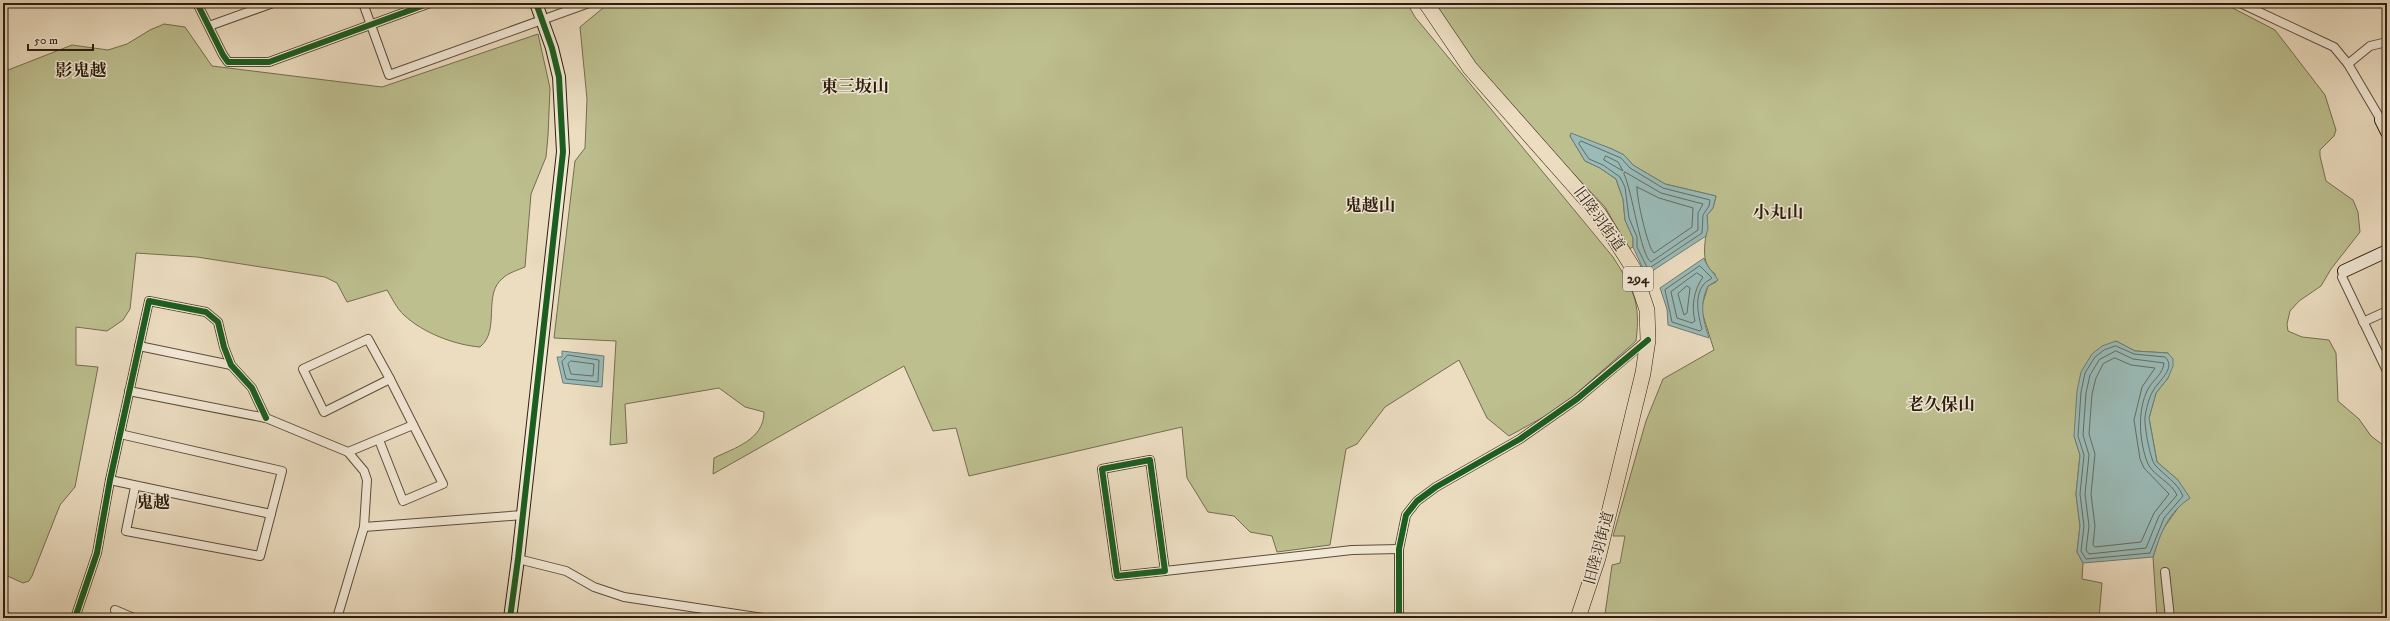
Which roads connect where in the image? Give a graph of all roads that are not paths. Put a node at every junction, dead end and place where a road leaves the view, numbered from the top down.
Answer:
1 (197, 3) edge
2 (273, 3) edge
3 (363, 3) edge
4 (430, 3) edge
5 (536, 3) edge
6 (589, 3) edge
7 (1426, 3) edge
8 (2240, 3) edge
9 (543, 20) junction
10 (371, 25) junction
11 (209, 26) junction
12 (2387, 42) edge
13 (2348, 64) junction
14 (2384, 121) edge
15 (2387, 132) edge
16 (2387, 251) edge
17 (2344, 271) joint
18 (2387, 311) edge
19 (2363, 322) junction
20 (1648, 340) junction
21 (139, 346) junction
22 (231, 365) junction
23 (2387, 370) edge
24 (390, 379) junction
25 (129, 391) junction
26 (266, 418) junction
27 (413, 425) junction
28 (120, 434) junction
29 (379, 440) junction
30 (348, 452) junction
31 (110, 480) junction
32 (135, 487) junction
33 (271, 514) junction
34 (523, 515) junction
35 (364, 527) junction
36 (1399, 549) junction
37 (518, 559) junction
38 (1165, 571) junction
39 (2165, 572) dead end
40 (115, 610) dead end
41 (3, 616) edge
42 (1583, 617) edge
43 (9, 618) edge
44 (75, 618) edge
45 (134, 618) edge
46 (337, 618) edge
47 (510, 618) edge
48 (763, 618) edge
49 (1399, 618) edge
50 (2170, 618) edge

1 - 11 street
2 - 11 street
3 - 10 street
4 - 10 street
5 - 9 street
6 - 9 street
7 - 20 highway, 旧陸羽街道 / 294
8 - 13 street
9 - 10 street
9 - 34 street
10 - 11 street
12 - 13 street
13 - 14 street
14 - 15 street
16 - 17 street
17 - 19 street
18 - 19 street
19 - 23 street
20 - 36 street
20 - 42 highway, 旧陸羽街道 / 294
21 - 22 street
21 - 22 street
21 - 25 street
22 - 26 street
24 - 24 street
24 - 27 street
25 - 26 street
25 - 28 street
26 - 30 street
27 - 29 street
27 - 29 street
28 - 31 street
28 - 33 street
29 - 30 street
30 - 35 street
31 - 32 street
31 - 44 street
32 - 33 street
32 - 33 street
34 - 35 street
34 - 37 street
35 - 46 street
36 - 38 street
36 - 49 street
37 - 47 street
37 - 48 street
38 - 38 street
39 - 50 street
40 - 45 street
41 - 43 street

